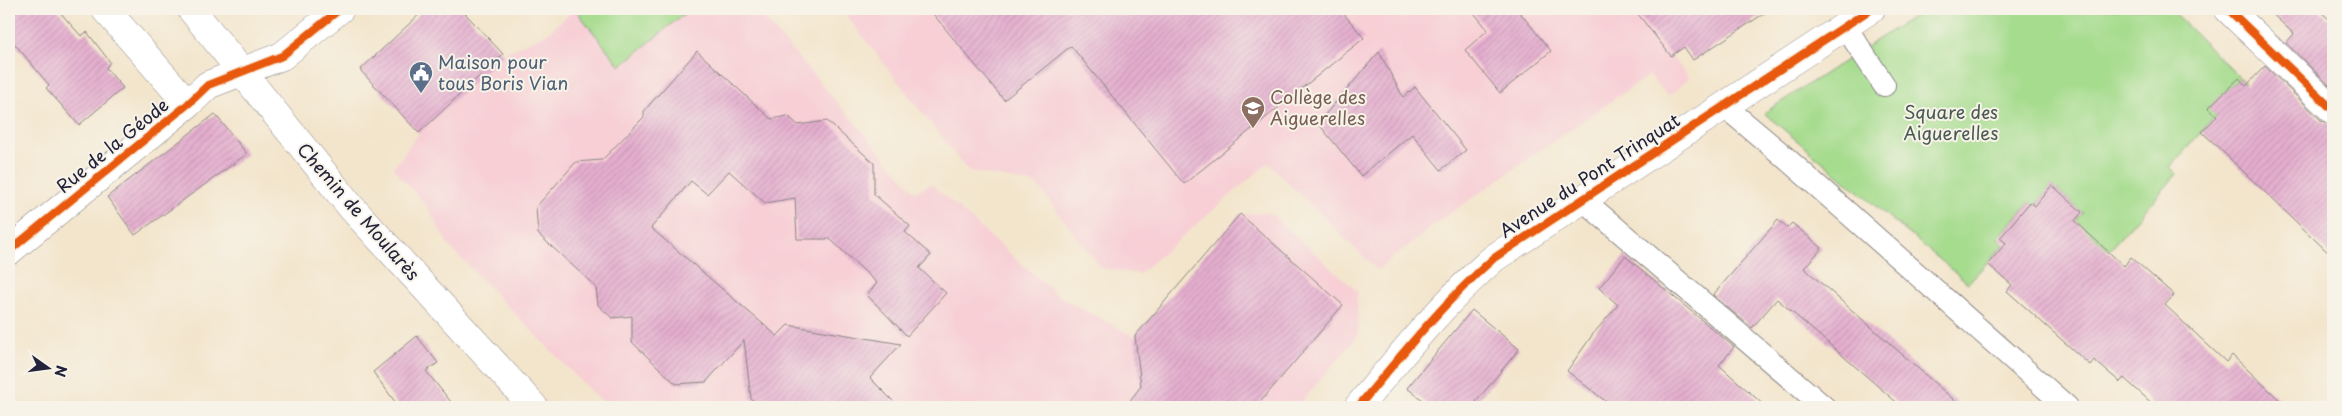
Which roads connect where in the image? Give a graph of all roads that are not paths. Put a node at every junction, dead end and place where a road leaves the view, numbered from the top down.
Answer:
1 (105, 9) edge
2 (191, 9) edge
3 (340, 9) edge
4 (2228, 9) edge
5 (1852, 16) edge
6 (241, 74) junction
7 (1884, 85) dead end
8 (188, 104) junction
9 (1723, 105) junction
10 (2333, 110) edge
11 (1582, 199) junction
12 (9, 251) edge
13 (534, 407) edge
14 (1358, 407) edge
15 (1824, 407) edge
16 (2067, 407) edge

1 - 8 street, Rue de la Géode
2 - 6 street, Chemin de Moularès
3 - 6 street, Rue de la Géode
4 - 10 street
5 - 7 lane
5 - 9 street, Avenue du Pont Trinquat
6 - 8 street, Rue de la Géode
6 - 13 street, Chemin de Moularès
8 - 12 street, Rue de la Géode
9 - 11 street, Avenue du Pont Trinquat
9 - 16 lane
11 - 14 street, Avenue du Pont Trinquat
11 - 15 lane

